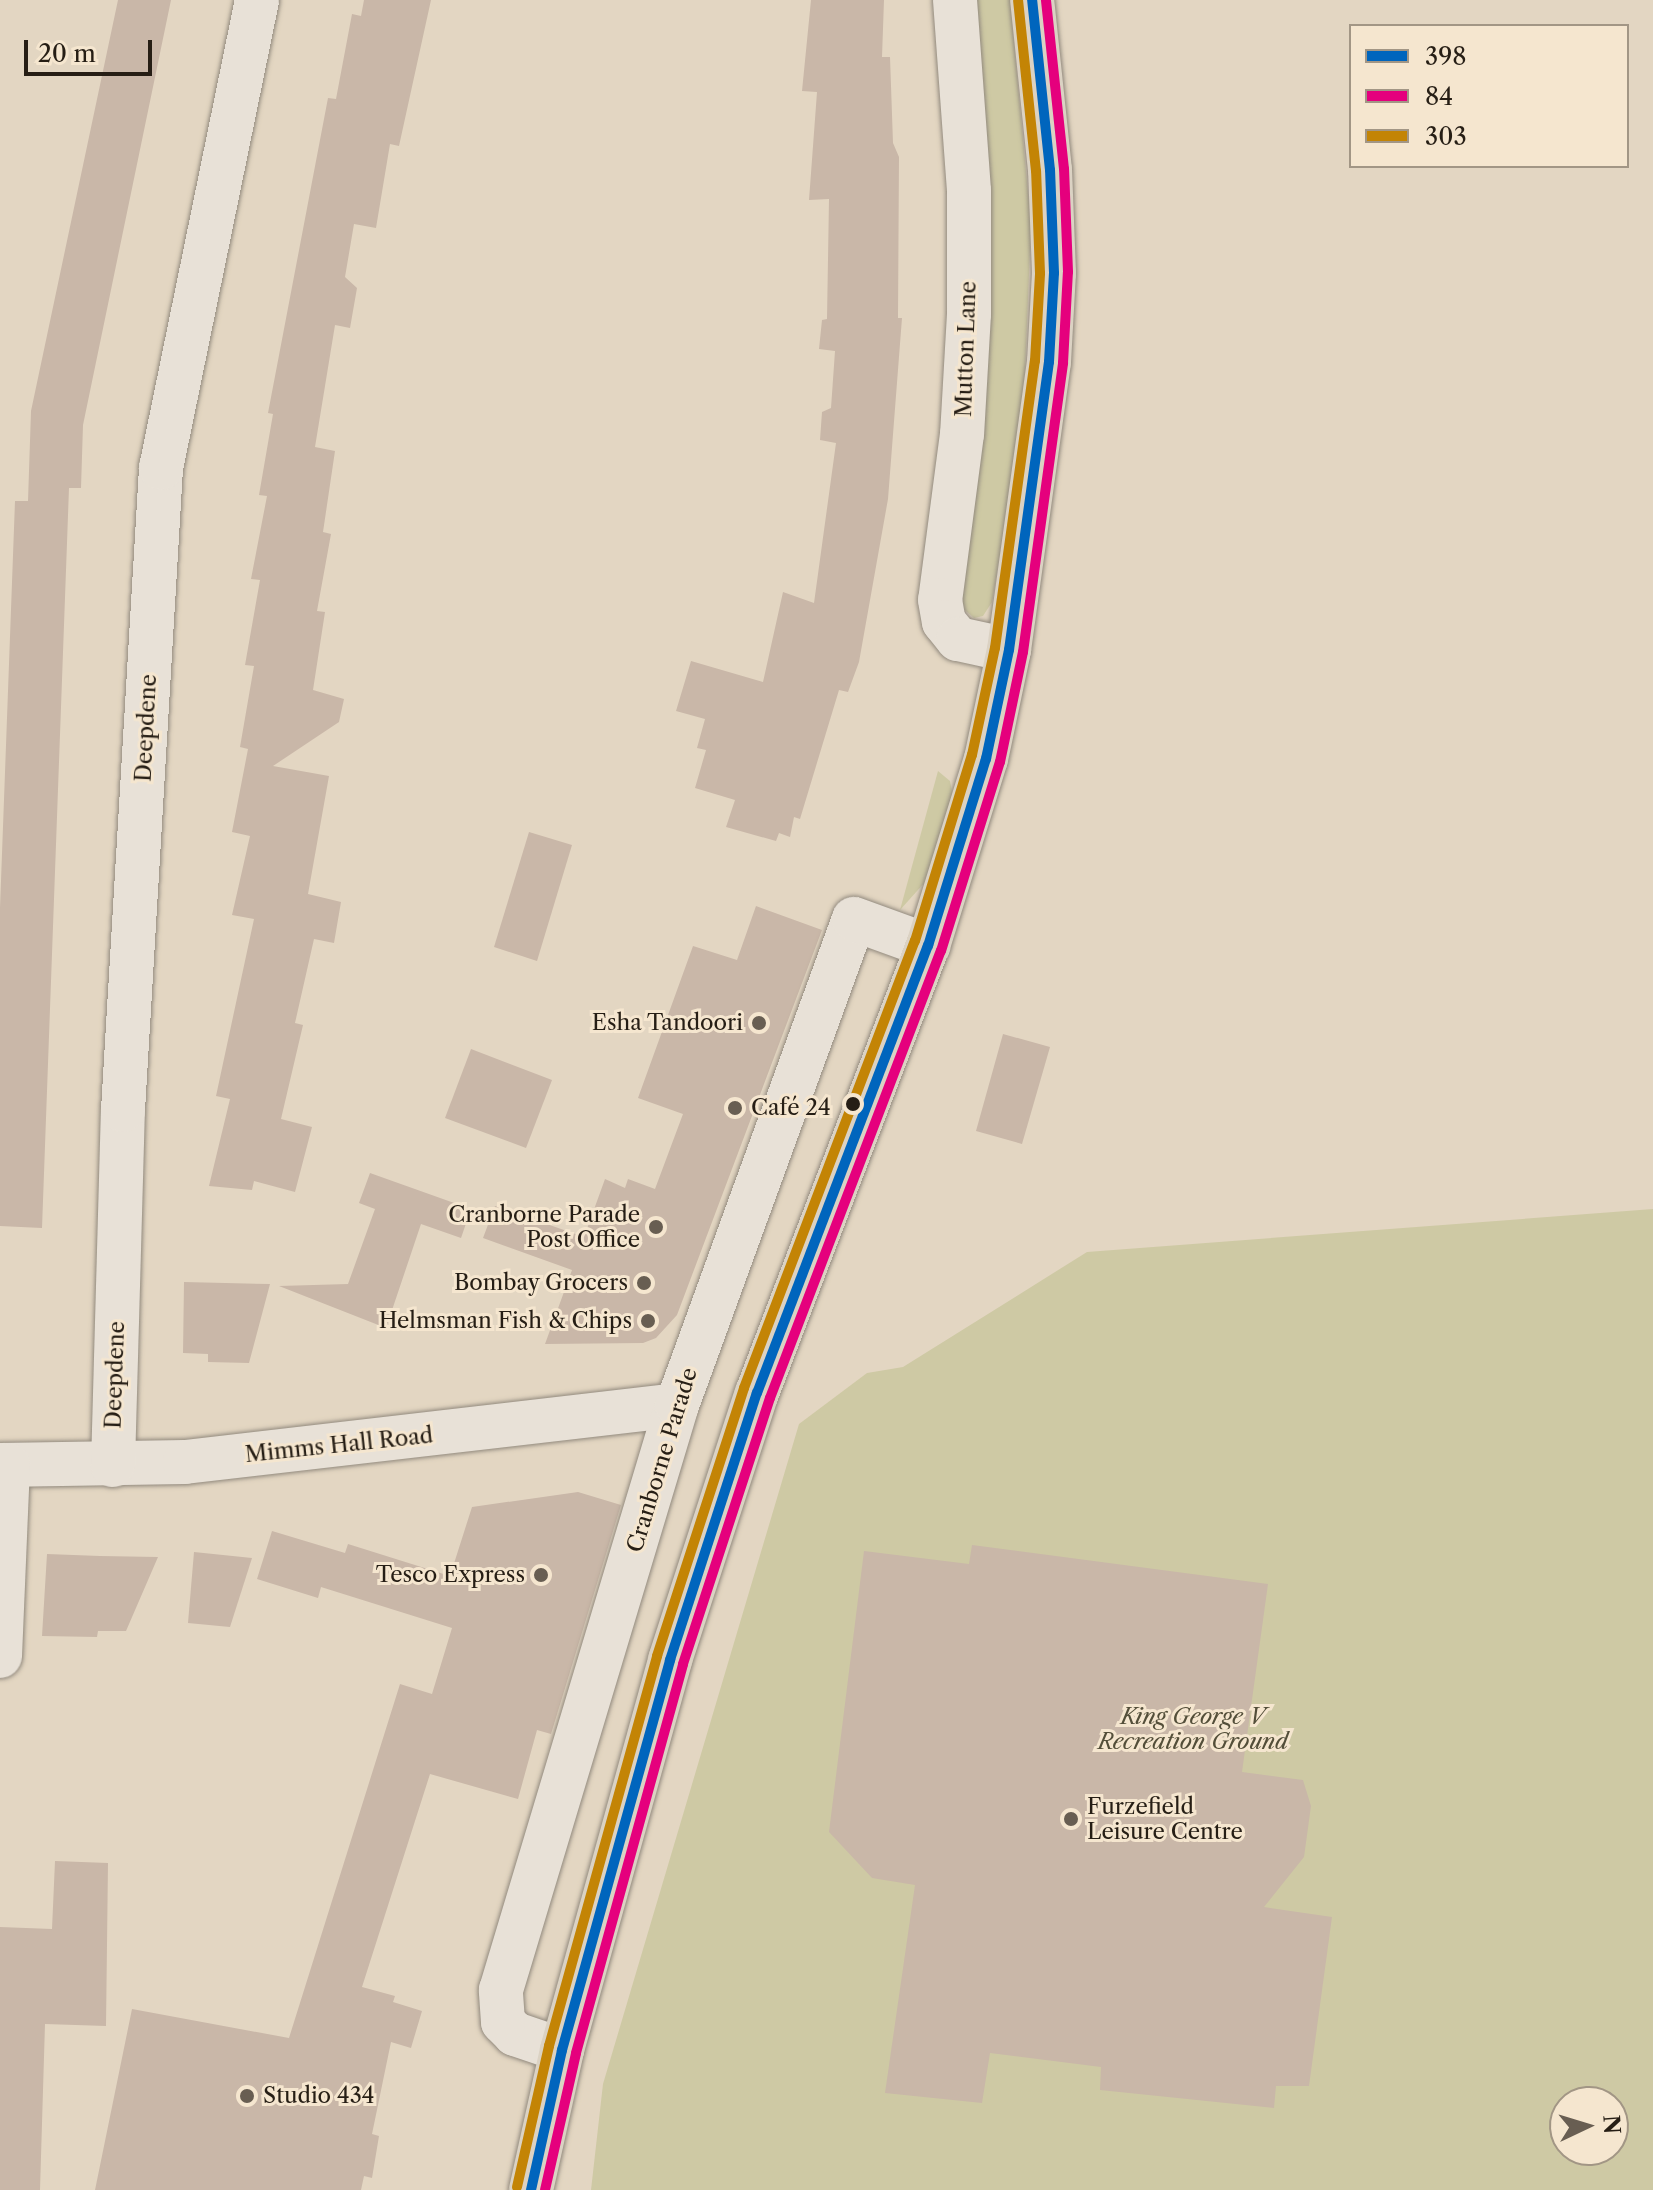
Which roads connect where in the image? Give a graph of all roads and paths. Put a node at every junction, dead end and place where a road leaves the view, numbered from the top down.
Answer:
1 (257, 0) edge
2 (955, 0) edge
3 (1032, 0) edge
4 (1009, 650) junction
5 (928, 946) junction
6 (677, 1405) junction
7 (4, 1465) edge
8 (113, 1465) junction
9 (0, 1656) edge
10 (562, 2050) junction
11 (531, 2190) edge

1 - 8 street, Deepdene
2 - 4 street, Mutton Lane
3 - 4 main road
4 - 5 main road
5 - 6 street, Cranborne Parade
5 - 10 main road
6 - 8 street, Mimms Hall Road
6 - 10 street, Cranborne Parade
7 - 8 street, Mimms Hall Road
7 - 9 street
10 - 11 main road

